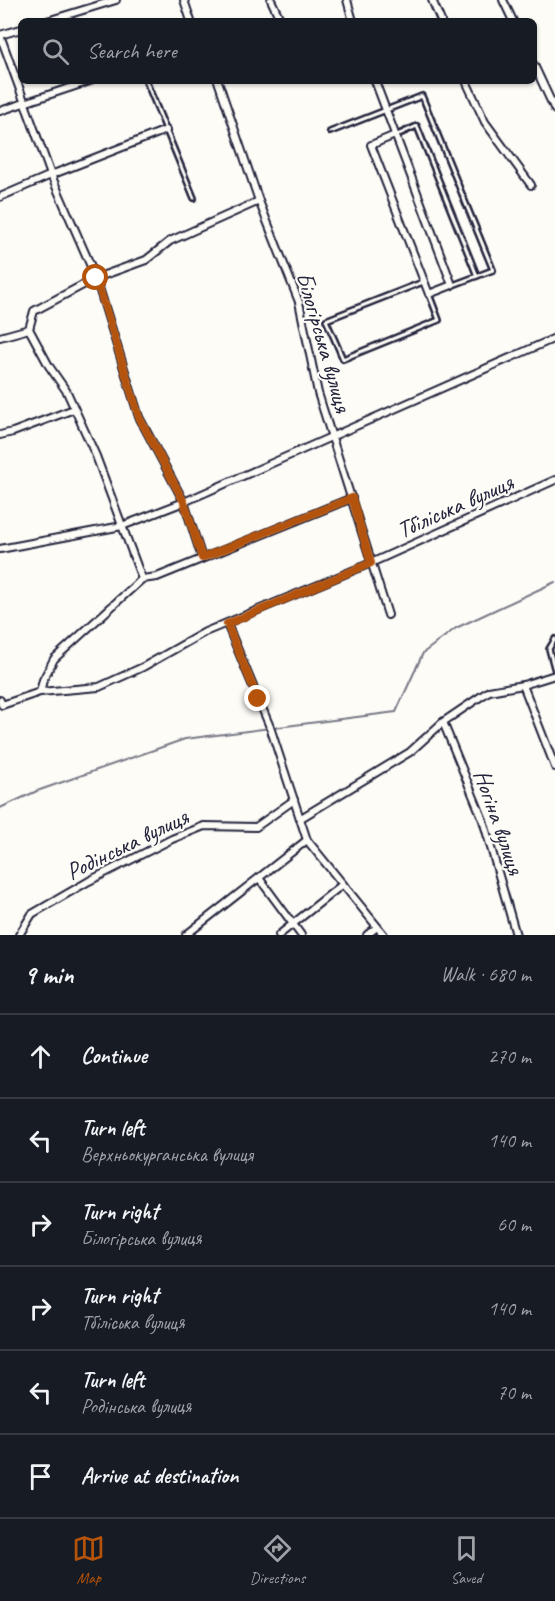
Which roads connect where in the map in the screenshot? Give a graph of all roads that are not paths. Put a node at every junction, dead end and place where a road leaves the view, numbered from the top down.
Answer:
1 (116, 0) edge
2 (184, 0) edge
3 (271, 0) edge
4 (347, 0) edge
5 (432, 0) edge
6 (503, 0) edge
7 (57, 18) edge
8 (190, 18) edge
9 (280, 18) edge
10 (352, 18) edge
11 (440, 18) edge
12 (512, 18) edge
13 (18, 30) edge
14 (0, 35) edge
15 (537, 71) edge
16 (18, 83) edge
17 (18, 84) edge
18 (81, 84) edge
19 (147, 84) edge
20 (219, 84) edge
21 (376, 84) edge
22 (467, 84) edge
23 (25, 102) junction
24 (386, 110) junction
25 (555, 110) edge
26 (0, 111) edge
27 (166, 130) junction
28 (330, 132) dead end
29 (395, 135) junction
30 (51, 174) junction
31 (531, 185) dead end
32 (0, 197) edge
33 (194, 198) dead end
34 (258, 201) junction
35 (477, 276) junction
36 (96, 278) junction
37 (424, 281) junction
38 (452, 285) junction
39 (429, 294) junction
40 (29, 329) junction
41 (0, 337) edge
42 (555, 338) edge
43 (74, 409) junction
44 (0, 435) edge
45 (332, 435) junction
46 (555, 480) edge
47 (352, 498) junction
48 (184, 502) junction
49 (122, 526) junction
50 (0, 549) edge
51 (202, 558) junction
52 (371, 563) junction
53 (142, 579) junction
54 (388, 615) dead end
55 (227, 624) junction
56 (555, 639) edge
57 (555, 673) edge
58 (523, 685) junction
59 (40, 692) junction
60 (1, 704) edge
61 (443, 722) junction
62 (555, 766) edge
63 (294, 800) junction
64 (301, 818) junction
65 (307, 840) junction
66 (259, 878) junction
67 (344, 884) junction
68 (293, 924) junction
69 (377, 927) junction
70 (20, 935) edge
71 (186, 935) edge
72 (279, 935) edge
73 (301, 935) edge
74 (367, 935) edge
75 (384, 935) edge
76 (516, 935) edge

1 - 7 street
2 - 8 street
3 - 9 street
4 - 10 street
5 - 11 street
6 - 12 street
13 - 14 street
14 - 16 street
15 - 25 street
17 - 23 street
18 - 23 street
19 - 27 lane
20 - 34 street, Білогірська вулиця
21 - 24 street
22 - 31 street
23 - 26 street
23 - 30 street
24 - 28 lane
24 - 29 street
24 - 35 lane
27 - 30 street
27 - 33 lane
29 - 35 lane
29 - 37 street
29 - 38 street
30 - 32 street
30 - 36 street
34 - 36 street
34 - 45 street, Білогірська вулиця
35 - 38 lane
36 - 40 street
36 - 48 street
37 - 39 street
37 - 39 lane
38 - 39 street
40 - 41 street
40 - 43 street
42 - 45 street
43 - 44 street
43 - 49 street
45 - 47 street, Білогірська вулиця
45 - 48 street
46 - 52 street, Тбіліська вулиця
47 - 51 street
47 - 52 street, Білогірська вулиця
48 - 49 street
48 - 51 street
49 - 50 street
49 - 53 street
51 - 53 street
52 - 54 street, Білогірська вулиця
52 - 55 street, Тбіліська вулиця
53 - 59 street
55 - 59 street, Тбіліська вулиця
55 - 63 street
56 - 57 lane
57 - 58 street
58 - 61 street
58 - 62 street
59 - 60 street, Тбіліська вулиця
61 - 64 street
61 - 76 street, Ногіна вулиця
63 - 64 street
63 - 70 street, Родінська вулиця
64 - 65 street
65 - 66 street
65 - 67 street
66 - 68 street
66 - 71 street
67 - 68 street
67 - 69 street
68 - 72 street
68 - 73 street
69 - 74 street
69 - 75 street

